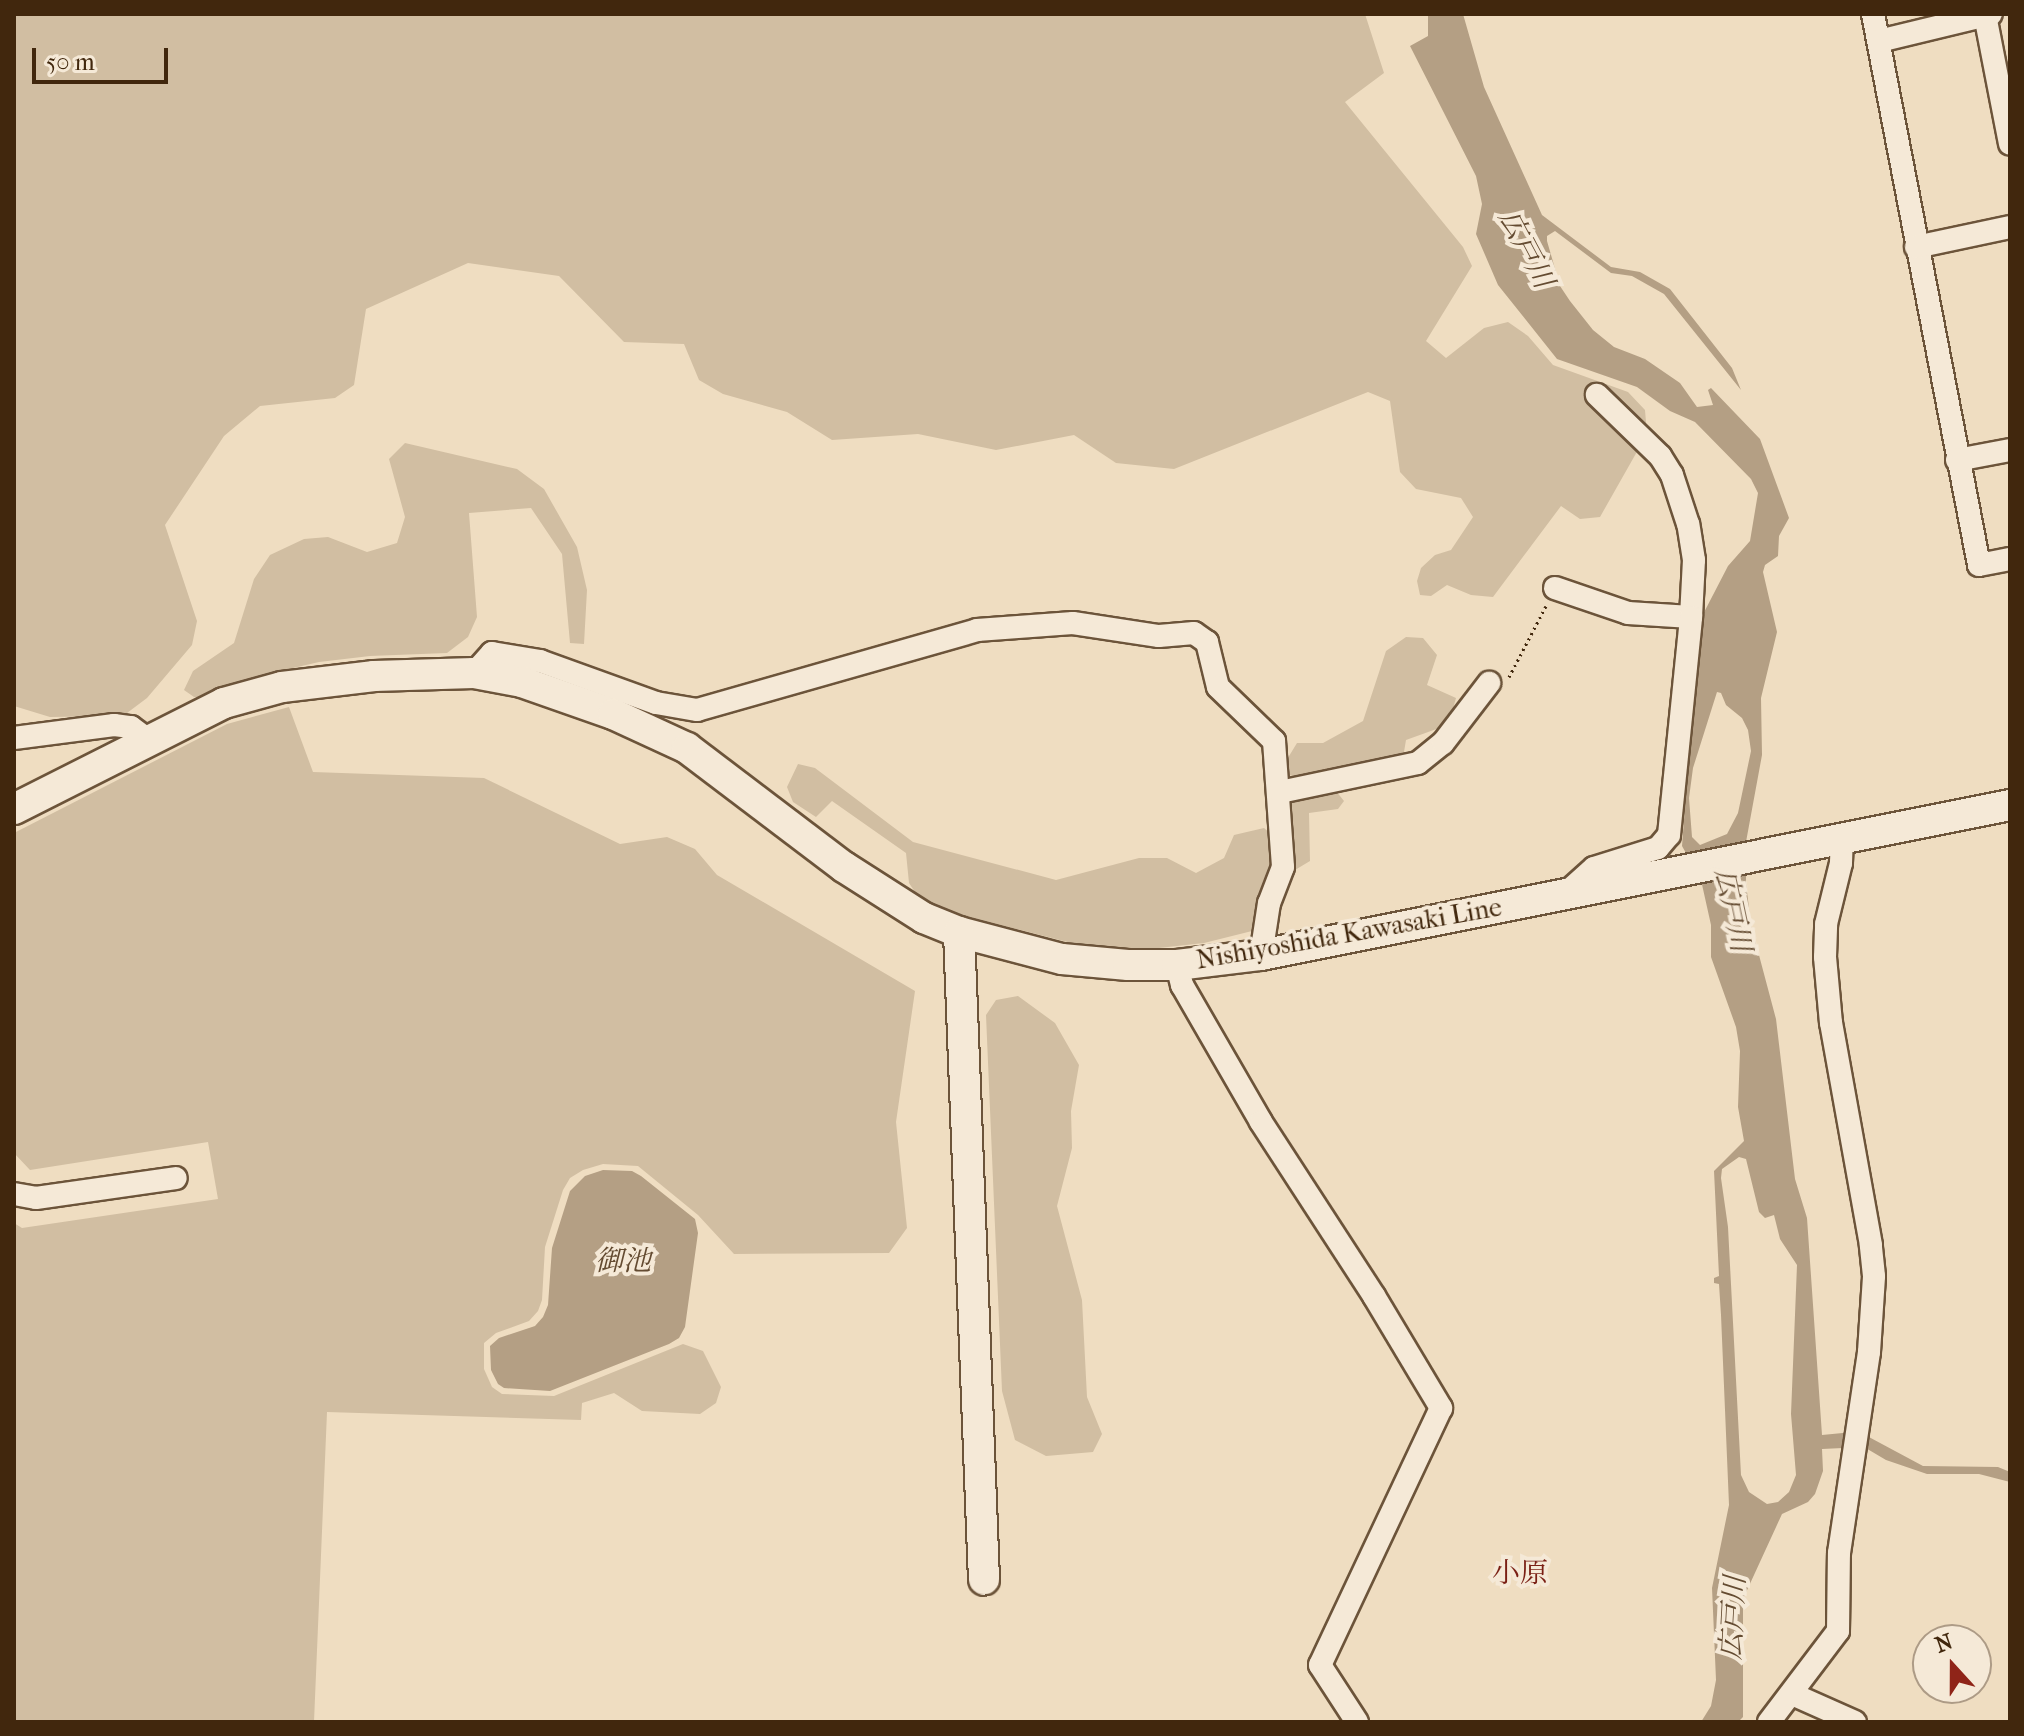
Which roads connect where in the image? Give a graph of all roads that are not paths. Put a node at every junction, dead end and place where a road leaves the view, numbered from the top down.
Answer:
1 (1873, 14) edge
2 (1988, 15) edge
3 (1879, 41) junction
4 (2010, 144) edge
5 (2010, 227) edge
6 (1916, 247) junction
7 (1597, 395) dead end
8 (2010, 450) edge
9 (1957, 460) junction
10 (2010, 559) edge
11 (1555, 588) road end
12 (1691, 617) junction
13 (474, 673) junction
14 (1489, 683) road end
15 (14, 738) edge
16 (148, 740) junction
17 (1280, 792) junction
18 (2010, 805) edge
19 (14, 809) edge
20 (1829, 842) junction
21 (1564, 895) junction
22 (959, 932) junction
23 (1261, 955) junction
24 (1177, 965) junction
25 (176, 1178) dead end
26 (14, 1194) edge
27 (984, 1580) dead end
28 (1792, 1694) junction
29 (1357, 1722) edge
30 (1769, 1722) edge
31 (1855, 1722) edge

1 - 3 street
2 - 3 street
2 - 4 street
3 - 6 street
5 - 6 street
6 - 9 street
7 - 12 street
8 - 9 street
9 - 10 street
11 - 12 street
12 - 21 street
13 - 16 main road, Nishiyoshida Kawasaki Line
13 - 17 street
13 - 22 main road, Nishiyoshida Kawasaki Line
14 - 17 street
15 - 16 street
16 - 19 main road, Nishiyoshida Kawasaki Line
17 - 23 street
18 - 20 main road, Nishiyoshida Kawasaki Line
20 - 21 main road, Nishiyoshida Kawasaki Line
20 - 28 street
21 - 23 main road, Nishiyoshida Kawasaki Line
22 - 24 main road, Nishiyoshida Kawasaki Line
22 - 27 main road
23 - 24 main road, Nishiyoshida Kawasaki Line
24 - 29 street
25 - 26 street
28 - 30 street
28 - 31 street

